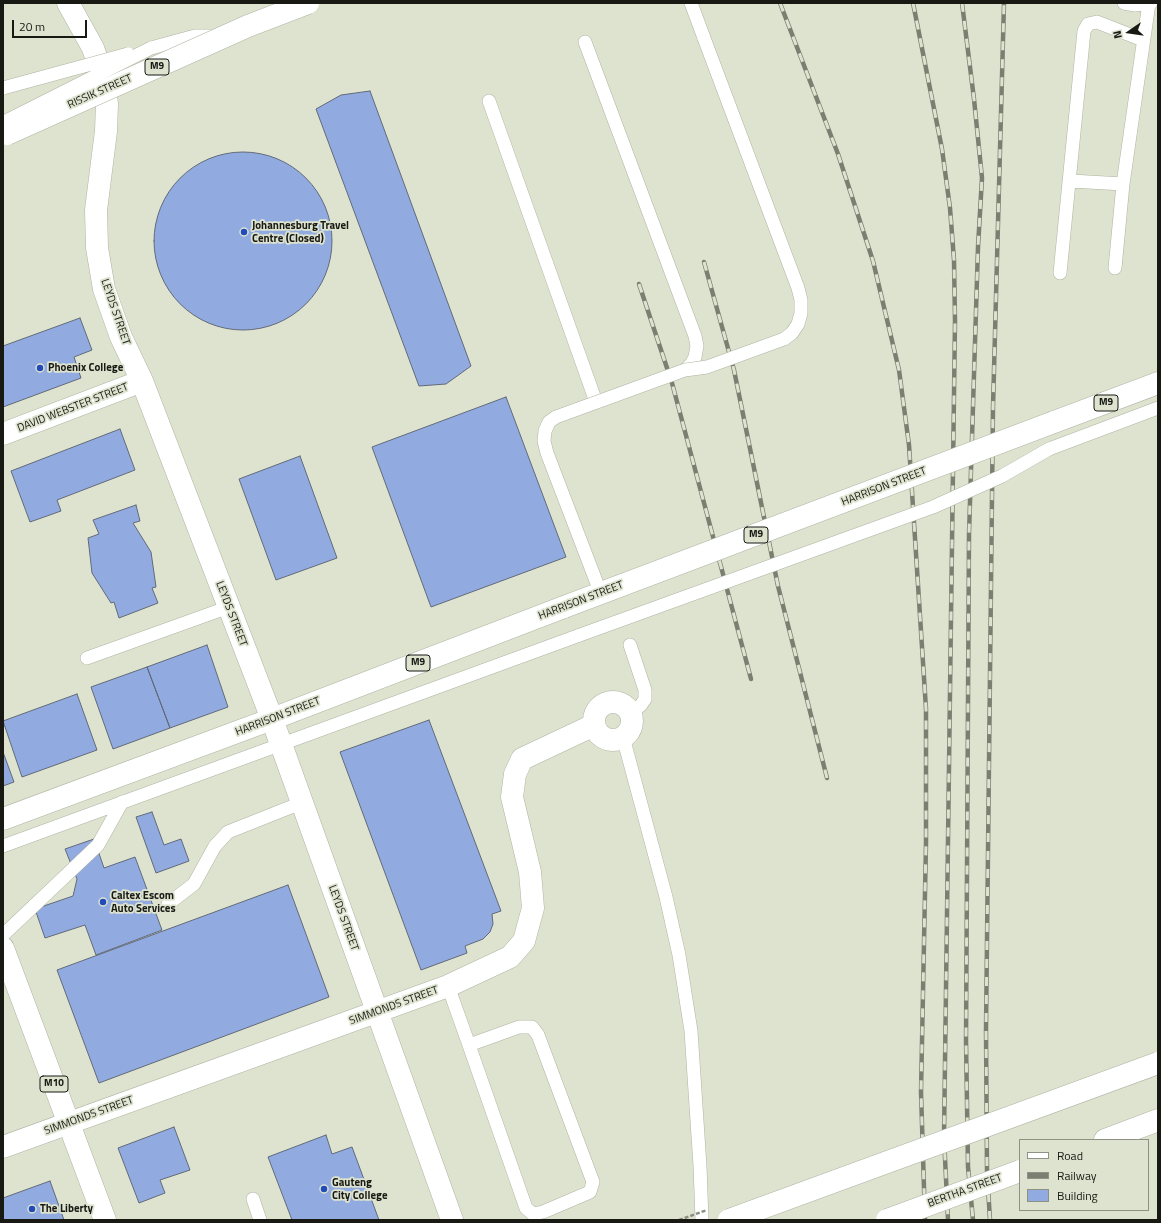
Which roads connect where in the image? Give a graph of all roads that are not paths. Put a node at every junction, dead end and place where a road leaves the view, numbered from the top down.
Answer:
1 (68, 3) edge
2 (308, 3) edge
3 (691, 3) edge
4 (1124, 3) edge
5 (1150, 3) edge
6 (227, 36) junction
7 (1143, 40) junction
8 (585, 42) dead end
9 (151, 48) junction
10 (3, 88) edge
11 (491, 106) dead end
12 (4, 128) edge
13 (1070, 181) junction
14 (1123, 184) junction
15 (1115, 268) dead end
16 (1060, 273) dead end
17 (685, 370) junction
18 (142, 381) junction
19 (1158, 383) edge
20 (596, 402) junction
21 (1158, 408) edge
22 (3, 434) edge
23 (601, 594) junction
24 (229, 607) junction
25 (630, 645) dead end
26 (87, 658) dead end
27 (630, 713) junction
28 (272, 719) junction
29 (594, 725) junction
30 (623, 737) junction
31 (281, 745) junction
32 (122, 802) junction
33 (301, 803) junction
34 (3, 819) edge
35 (3, 846) edge
36 (168, 904) dead end
37 (3, 935) edge
38 (3, 948) edge
39 (448, 986) junction
40 (377, 1012) junction
41 (469, 1045) junction
42 (1158, 1063) edge
43 (1158, 1120) edge
44 (69, 1123) junction
45 (1108, 1139) edge
46 (3, 1147) edge
47 (1019, 1171) edge
48 (253, 1199) dead end
49 (105, 1220) edge
50 (260, 1220) edge
51 (452, 1220) edge
52 (702, 1220) edge
53 (729, 1220) edge
54 (887, 1220) edge

1 - 18 street, LEYDS STREET
2 - 6 street, RISSIK STREET / M9, bridge
3 - 17 lane, bridge
4 - 5 lane
5 - 7 lane
6 - 9 lane, bridge
6 - 12 street, RISSIK STREET / M9, bridge
7 - 13 lane
7 - 14 lane
8 - 17 lane
9 - 10 lane, bridge
9 - 12 lane, bridge
11 - 20 lane
13 - 14 lane
13 - 16 lane
14 - 15 lane
17 - 20 lane, bridge
18 - 22 street, DAVID WEBSTER STREET
18 - 24 street, LEYDS STREET
19 - 23 street, HARRISON STREET / M9, bridge
20 - 23 lane, bridge
21 - 31 lane, bridge
23 - 28 street, HARRISON STREET / M9, bridge
24 - 26 lane
24 - 28 street, LEYDS STREET
25 - 27 lane
27 - 29 street
27 - 30 street
28 - 31 street, LEYDS STREET
28 - 34 street, HARRISON STREET / M9
29 - 30 street
29 - 39 street, SIMMONDS STREET
30 - 52 lane
31 - 32 lane
31 - 33 street, LEYDS STREET
32 - 35 lane
32 - 37 lane
33 - 36 lane
33 - 40 street, LEYDS STREET
38 - 44 street, M10
39 - 40 street, SIMMONDS STREET
39 - 41 lane
40 - 44 street, SIMMONDS STREET
40 - 51 street, LEYDS STREET
41 - 41 lane
42 - 53 street, bridge
43 - 45 street
44 - 46 street, SIMMONDS STREET
44 - 49 street, M10
47 - 54 street, BERTHA STREET, bridge
48 - 50 lane

